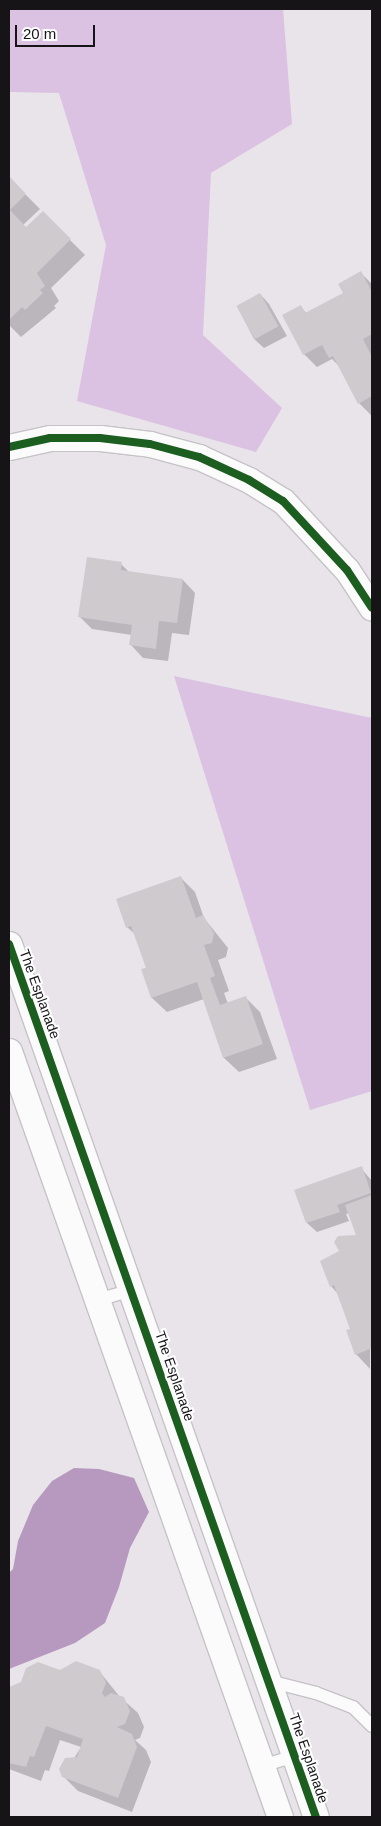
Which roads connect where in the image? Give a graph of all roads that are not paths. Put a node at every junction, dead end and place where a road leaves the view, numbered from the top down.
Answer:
1 (9, 447) edge
2 (372, 608) edge
3 (9, 944) edge
4 (9, 1051) edge
5 (131, 1290) junction
6 (97, 1300) junction
7 (268, 1682) junction
8 (372, 1726) edge
9 (294, 1756) junction
10 (262, 1766) junction
11 (280, 1817) edge
12 (316, 1817) edge

1 - 2 street
3 - 5 street, The Esplanade
4 - 6 street
5 - 6 lane
5 - 7 street, The Esplanade
6 - 10 street
7 - 8 lane
7 - 9 street, The Esplanade
9 - 10 lane
9 - 12 street, The Esplanade
10 - 11 street

